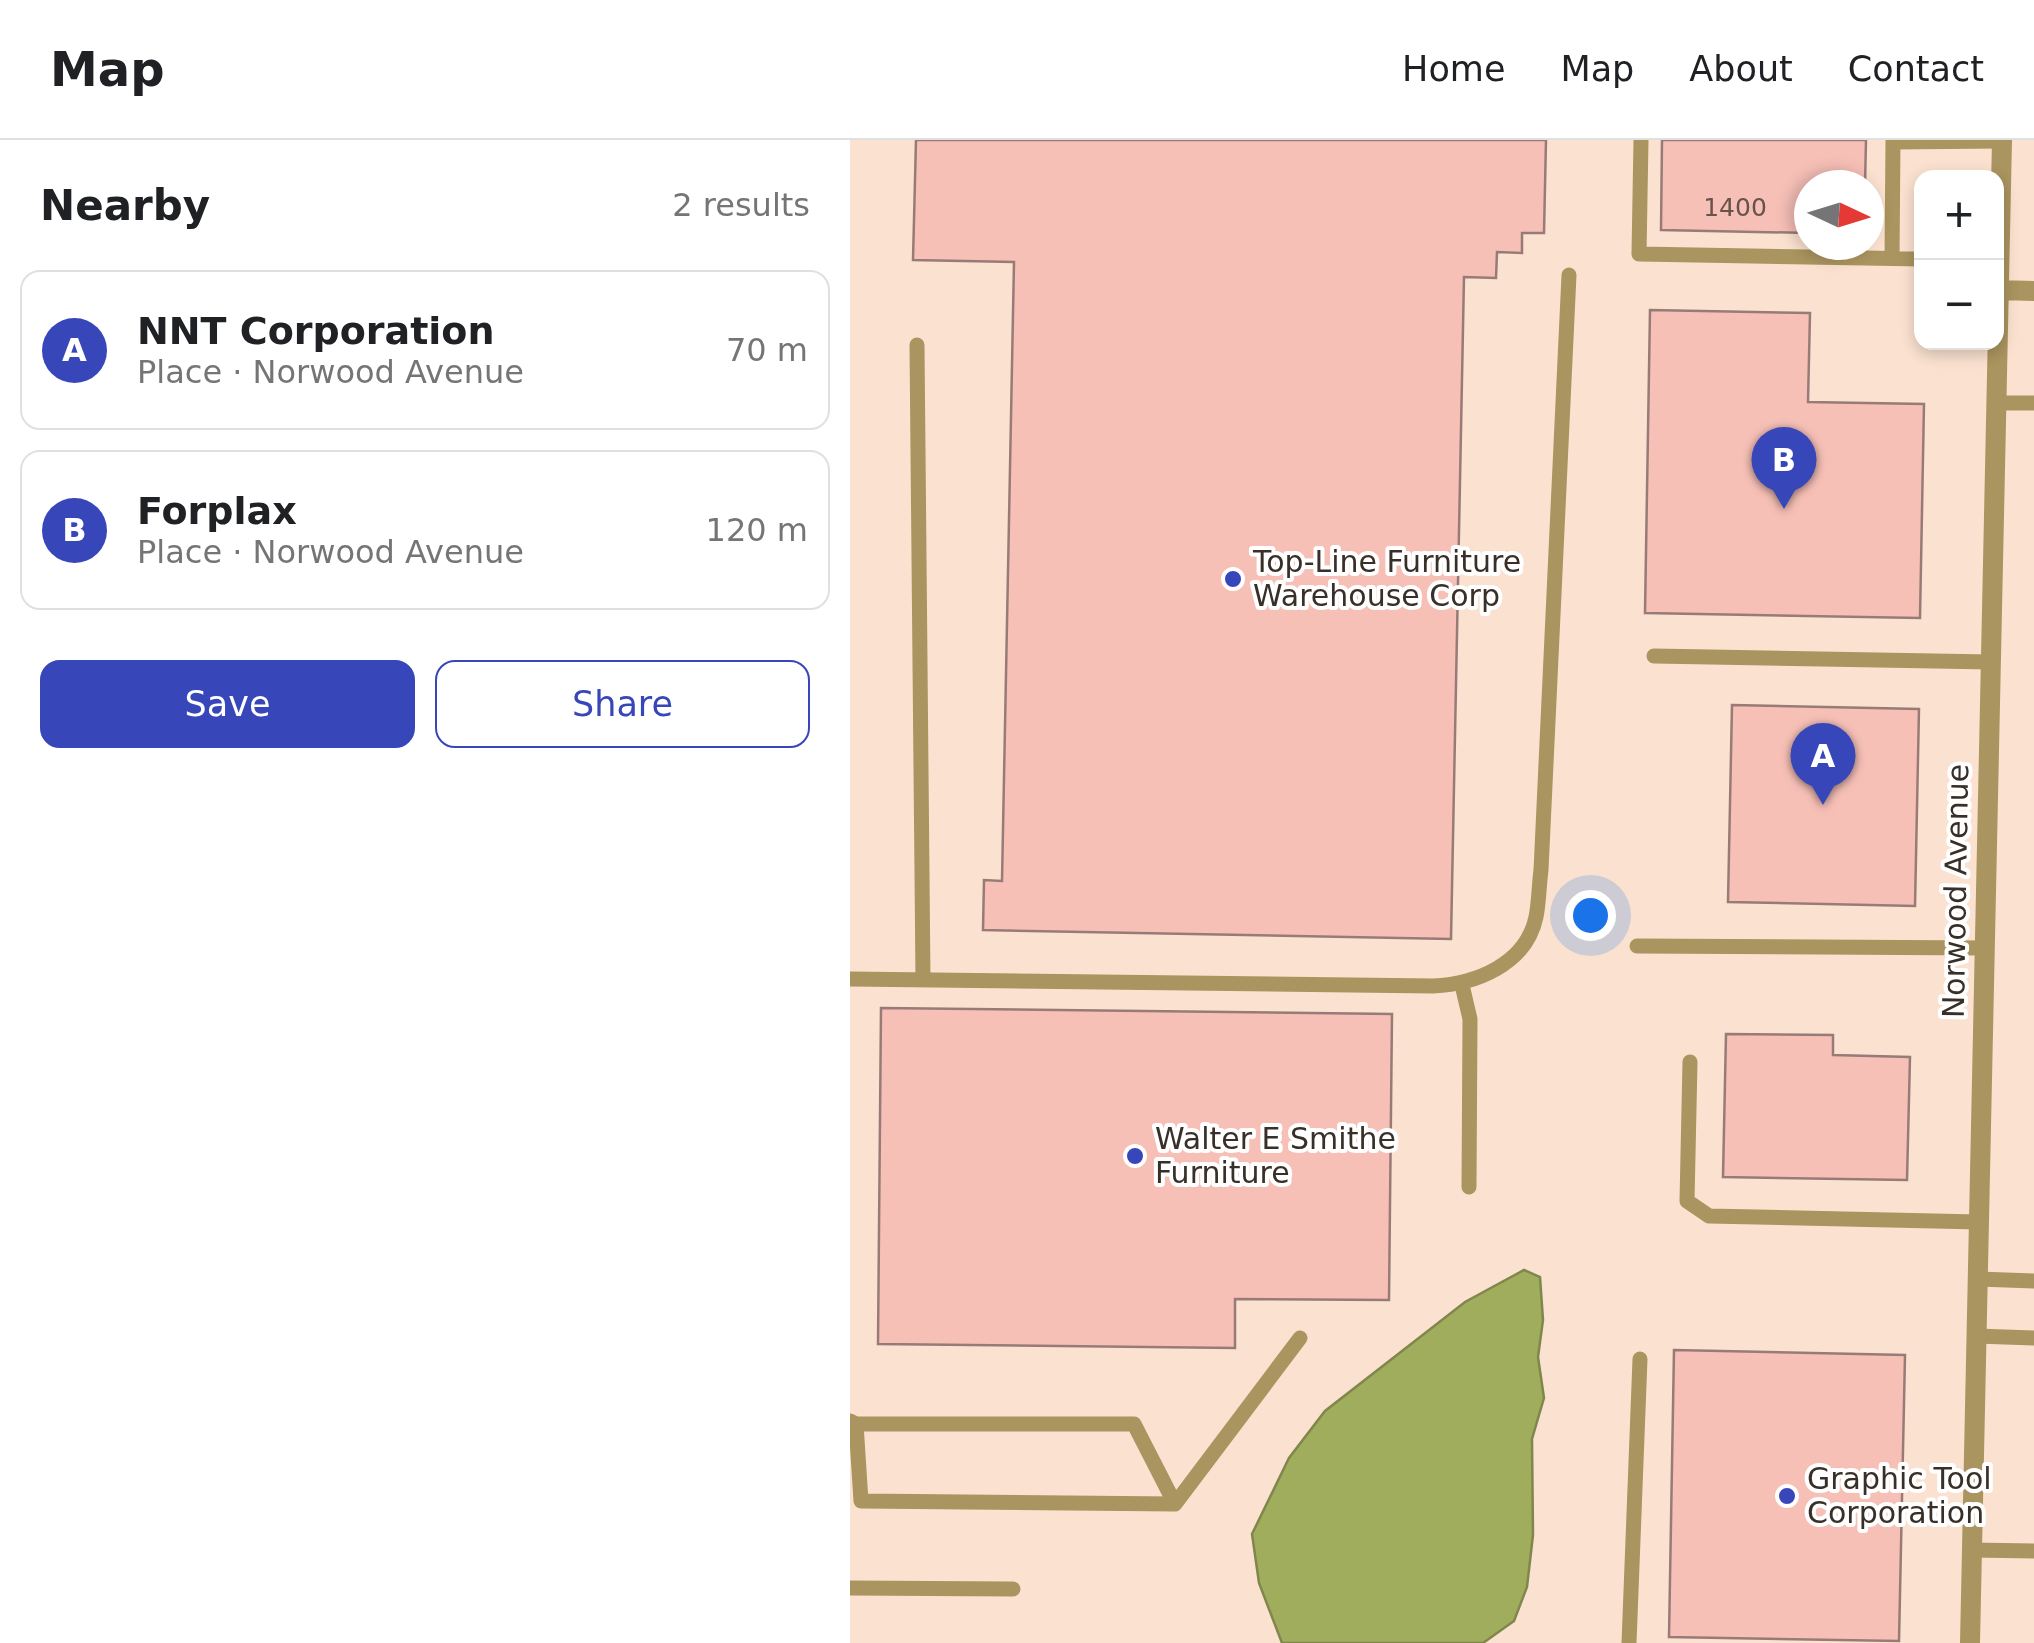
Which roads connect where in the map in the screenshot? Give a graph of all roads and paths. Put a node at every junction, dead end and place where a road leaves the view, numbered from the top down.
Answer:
1 (1641, 140) edge
2 (2002, 140) edge
3 (1893, 141) edge
4 (2001, 170) edge
5 (1892, 258) junction
6 (1914, 258) edge
7 (1569, 275) dead end
8 (2004, 290) edge
9 (2034, 291) edge
10 (916, 345) dead end
11 (1998, 350) edge
12 (1997, 403) junction
13 (2034, 403) edge
14 (1654, 656) dead end
15 (1991, 662) junction
16 (1637, 946) dead end
17 (1985, 948) junction
18 (850, 979) edge
19 (922, 980) junction
20 (1462, 984) junction
21 (1690, 1062) dead end
22 (1469, 1187) dead end
23 (1978, 1222) junction
24 (1978, 1279) junction
25 (2034, 1281) edge
26 (1976, 1336) junction
27 (1300, 1338) dead end
28 (2034, 1338) edge
29 (1640, 1359) dead end
30 (853, 1422) edge
31 (1175, 1504) junction
32 (856, 1506) edge
33 (1972, 1550) junction
34 (2034, 1551) edge
35 (850, 1588) edge
36 (1013, 1588) dead end
37 (1628, 1643) edge
38 (1970, 1643) edge

1 - 5 lane
2 - 3 lane
2 - 4 street, Norwood Avenue
3 - 5 lane
5 - 6 lane
7 - 20 lane
8 - 9 street
10 - 19 lane
11 - 12 street, Norwood Avenue
12 - 13 lane
12 - 15 street, Norwood Avenue
14 - 15 lane
15 - 17 street, Norwood Avenue
16 - 17 lane
17 - 23 street, Norwood Avenue
18 - 19 lane
19 - 20 lane
20 - 22 lane
21 - 23 lane
23 - 24 street, Norwood Avenue
24 - 25 lane
24 - 26 street, Norwood Avenue
26 - 28 lane
26 - 33 street, Norwood Avenue
27 - 31 lane
29 - 37 lane
30 - 31 lane
30 - 32 lane
31 - 32 lane
33 - 34 lane
33 - 38 street, Norwood Avenue
35 - 36 lane

